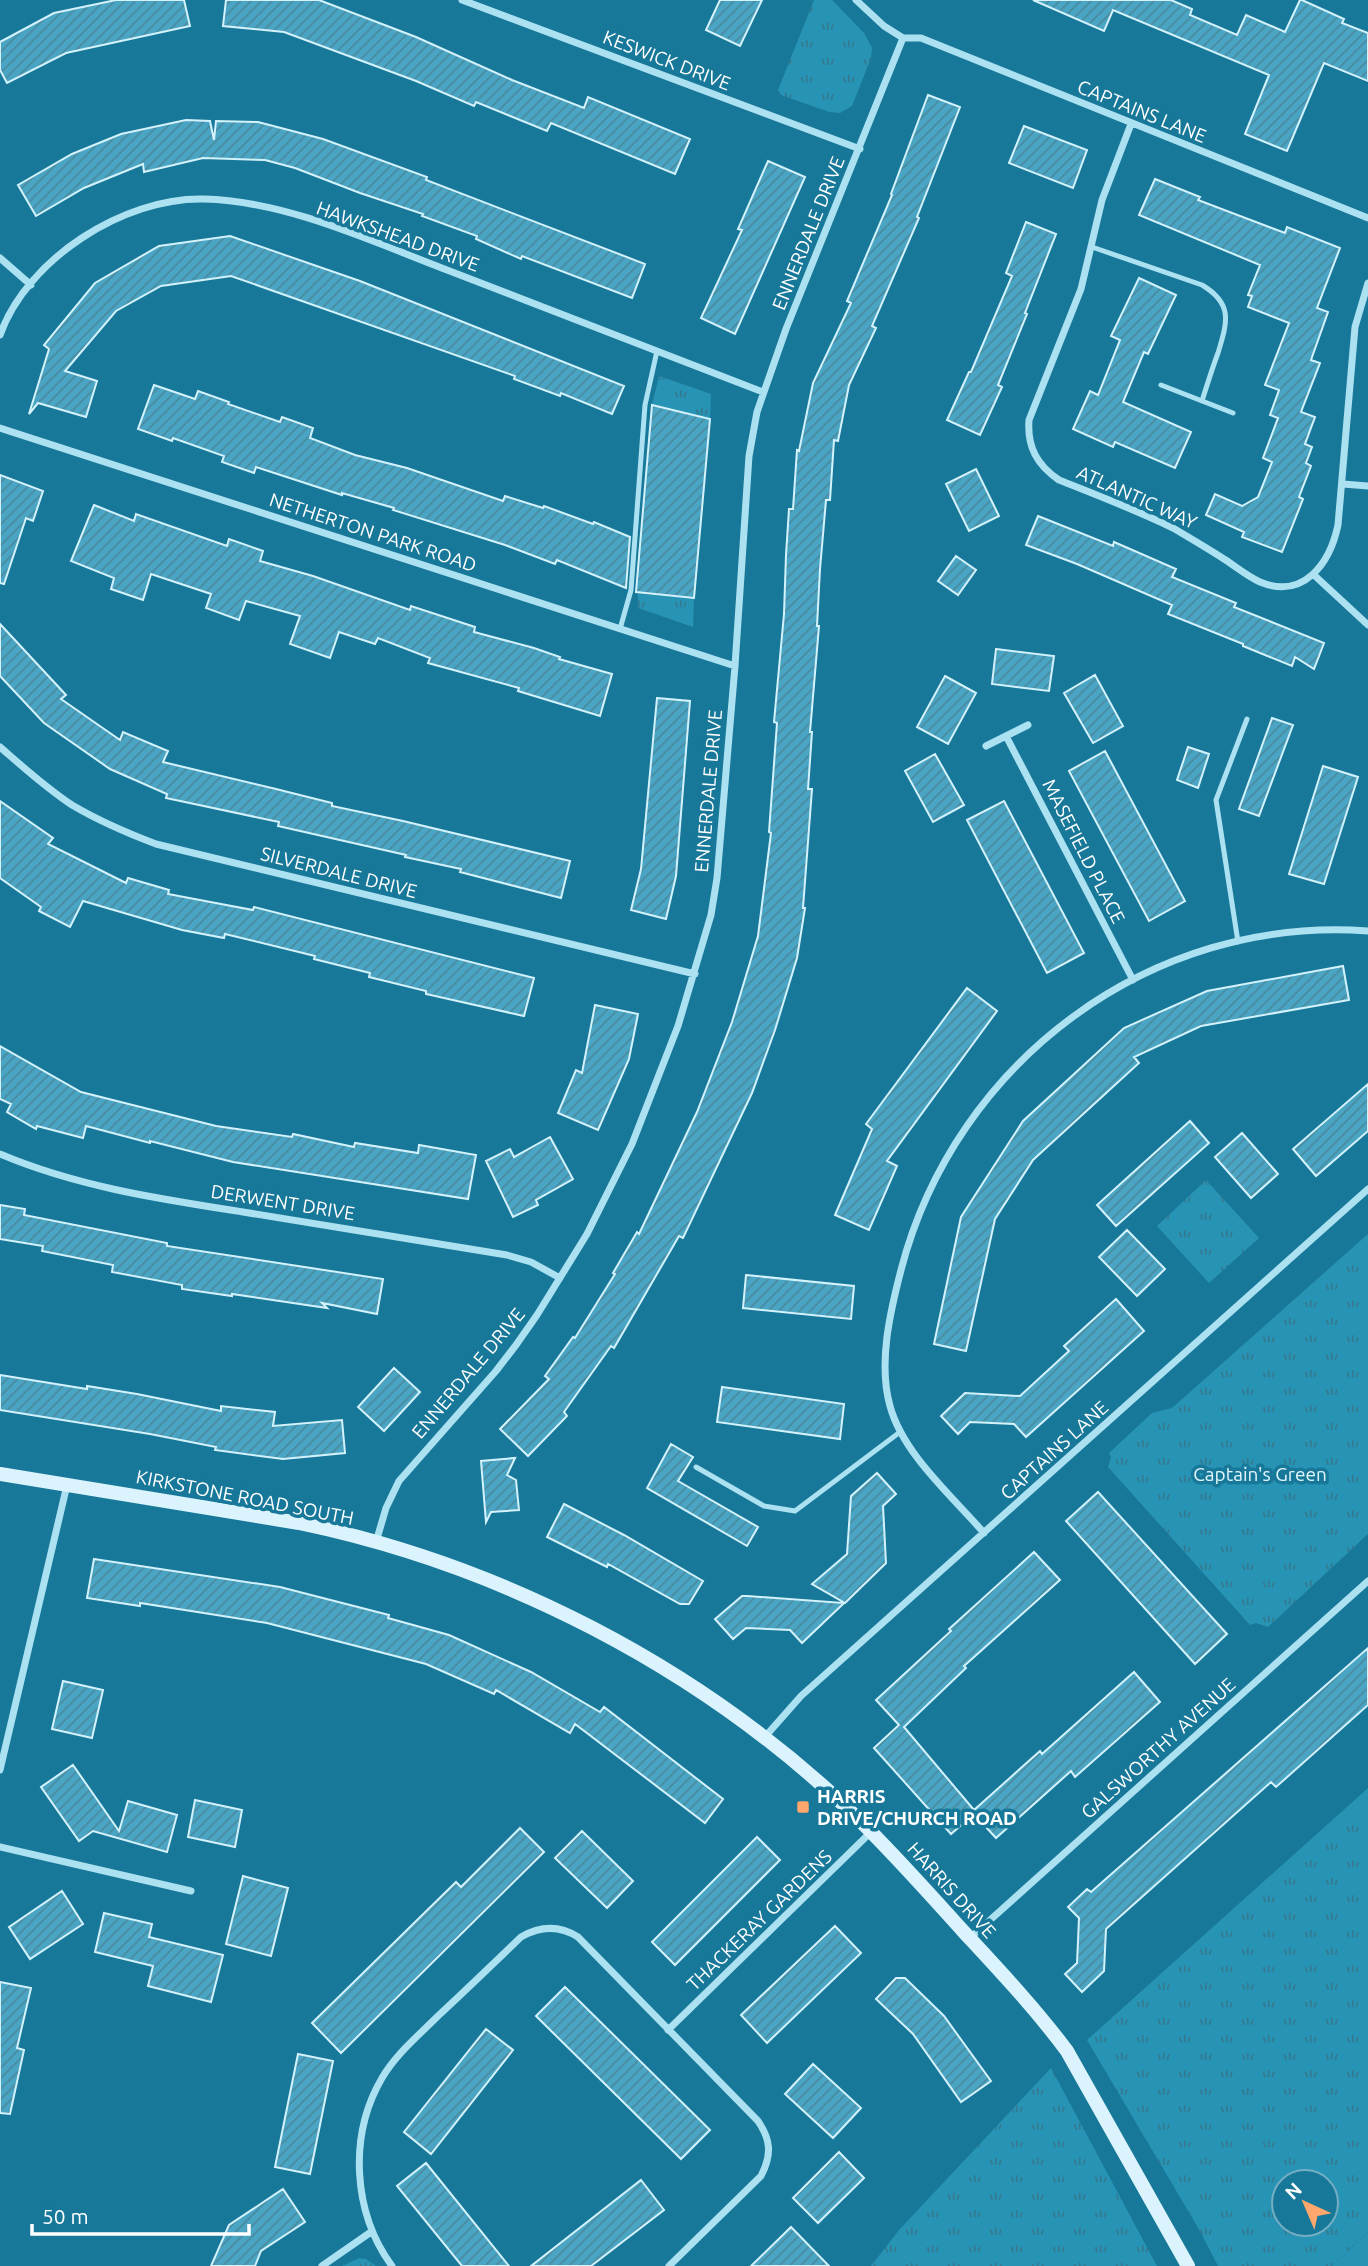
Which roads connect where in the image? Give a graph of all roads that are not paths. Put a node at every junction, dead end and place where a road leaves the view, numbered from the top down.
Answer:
1 (462, 0) edge
2 (856, 0) edge
3 (903, 37) junction
4 (1131, 124) junction
5 (860, 149) junction
6 (1368, 218) edge
7 (1093, 247) junction
8 (0, 258) edge
9 (1368, 283) edge
10 (31, 285) junction
11 (0, 335) edge
12 (657, 351) junction
13 (1161, 385) dead end
14 (763, 392) junction
15 (1202, 401) junction
16 (1233, 413) dead end
17 (0, 428) edge
18 (1343, 484) junction
19 (1368, 486) edge
20 (1314, 575) junction
21 (1368, 625) edge
22 (620, 629) junction
23 (735, 666) junction
24 (1247, 719) dead end
25 (1028, 725) dead end
26 (1006, 736) junction
27 (986, 746) dead end
28 (0, 747) edge
29 (1368, 932) edge
30 (1238, 942) junction
31 (695, 974) junction
32 (1133, 980) junction
33 (0, 1154) edge
34 (1368, 1189) edge
35 (560, 1278) junction
36 (900, 1432) junction
37 (696, 1467) dead end
38 (0, 1474) edge
39 (67, 1485) junction
40 (984, 1533) junction
41 (376, 1543) junction
42 (1368, 1581) edge
43 (517, 1593) joint
44 (764, 1738) junction
45 (0, 1770) edge
46 (871, 1832) junction
47 (0, 1847) edge
48 (191, 1891) dead end
49 (970, 1938) junction
50 (668, 2030) junction
51 (371, 2232) junction
52 (1187, 2264) edge
53 (322, 2266) edge
54 (392, 2266) edge
55 (669, 2266) edge

1 - 5 street, KESWICK DRIVE
2 - 3 street
3 - 4 street, CAPTAINS LANE
3 - 5 street, ENNERDALE DRIVE
4 - 6 street, CAPTAINS LANE
4 - 7 street, ATLANTIC WAY
5 - 14 street, ENNERDALE DRIVE
7 - 15 lane
7 - 20 street, ATLANTIC WAY
8 - 10 street
9 - 18 street
10 - 11 street, HAWKSHEAD DRIVE
10 - 12 street, HAWKSHEAD DRIVE
12 - 14 street, HAWKSHEAD DRIVE
12 - 22 lane
13 - 15 lane
14 - 23 street, ENNERDALE DRIVE
15 - 16 lane
17 - 22 street, NETHERTON PARK ROAD
18 - 19 street
18 - 20 street
20 - 21 street
22 - 23 street, NETHERTON PARK ROAD
23 - 31 street, ENNERDALE DRIVE
24 - 30 lane
25 - 26 street
26 - 27 street
26 - 32 street, MASEFIELD PLACE
28 - 31 street, SILVERDALE DRIVE
29 - 30 street
30 - 32 street
31 - 35 street, ENNERDALE DRIVE
32 - 36 street
33 - 35 street, DERWENT DRIVE
34 - 40 street, CAPTAINS LANE
35 - 41 street, ENNERDALE DRIVE
36 - 37 lane
36 - 40 street
38 - 39 street, KIRKSTONE ROAD SOUTH
39 - 41 street, KIRKSTONE ROAD SOUTH
39 - 45 street
40 - 44 street, CAPTAINS LANE
41 - 43 street, KIRKSTONE ROAD SOUTH
42 - 49 street, GALSWORTHY AVENUE
43 - 44 street, HARRIS DRIVE
44 - 46 street, HARRIS DRIVE
46 - 49 street, HARRIS DRIVE
46 - 50 street, THACKERAY GARDENS
47 - 48 street
49 - 52 street, HARRIS DRIVE
50 - 51 street
50 - 55 street
51 - 53 street
51 - 54 street

